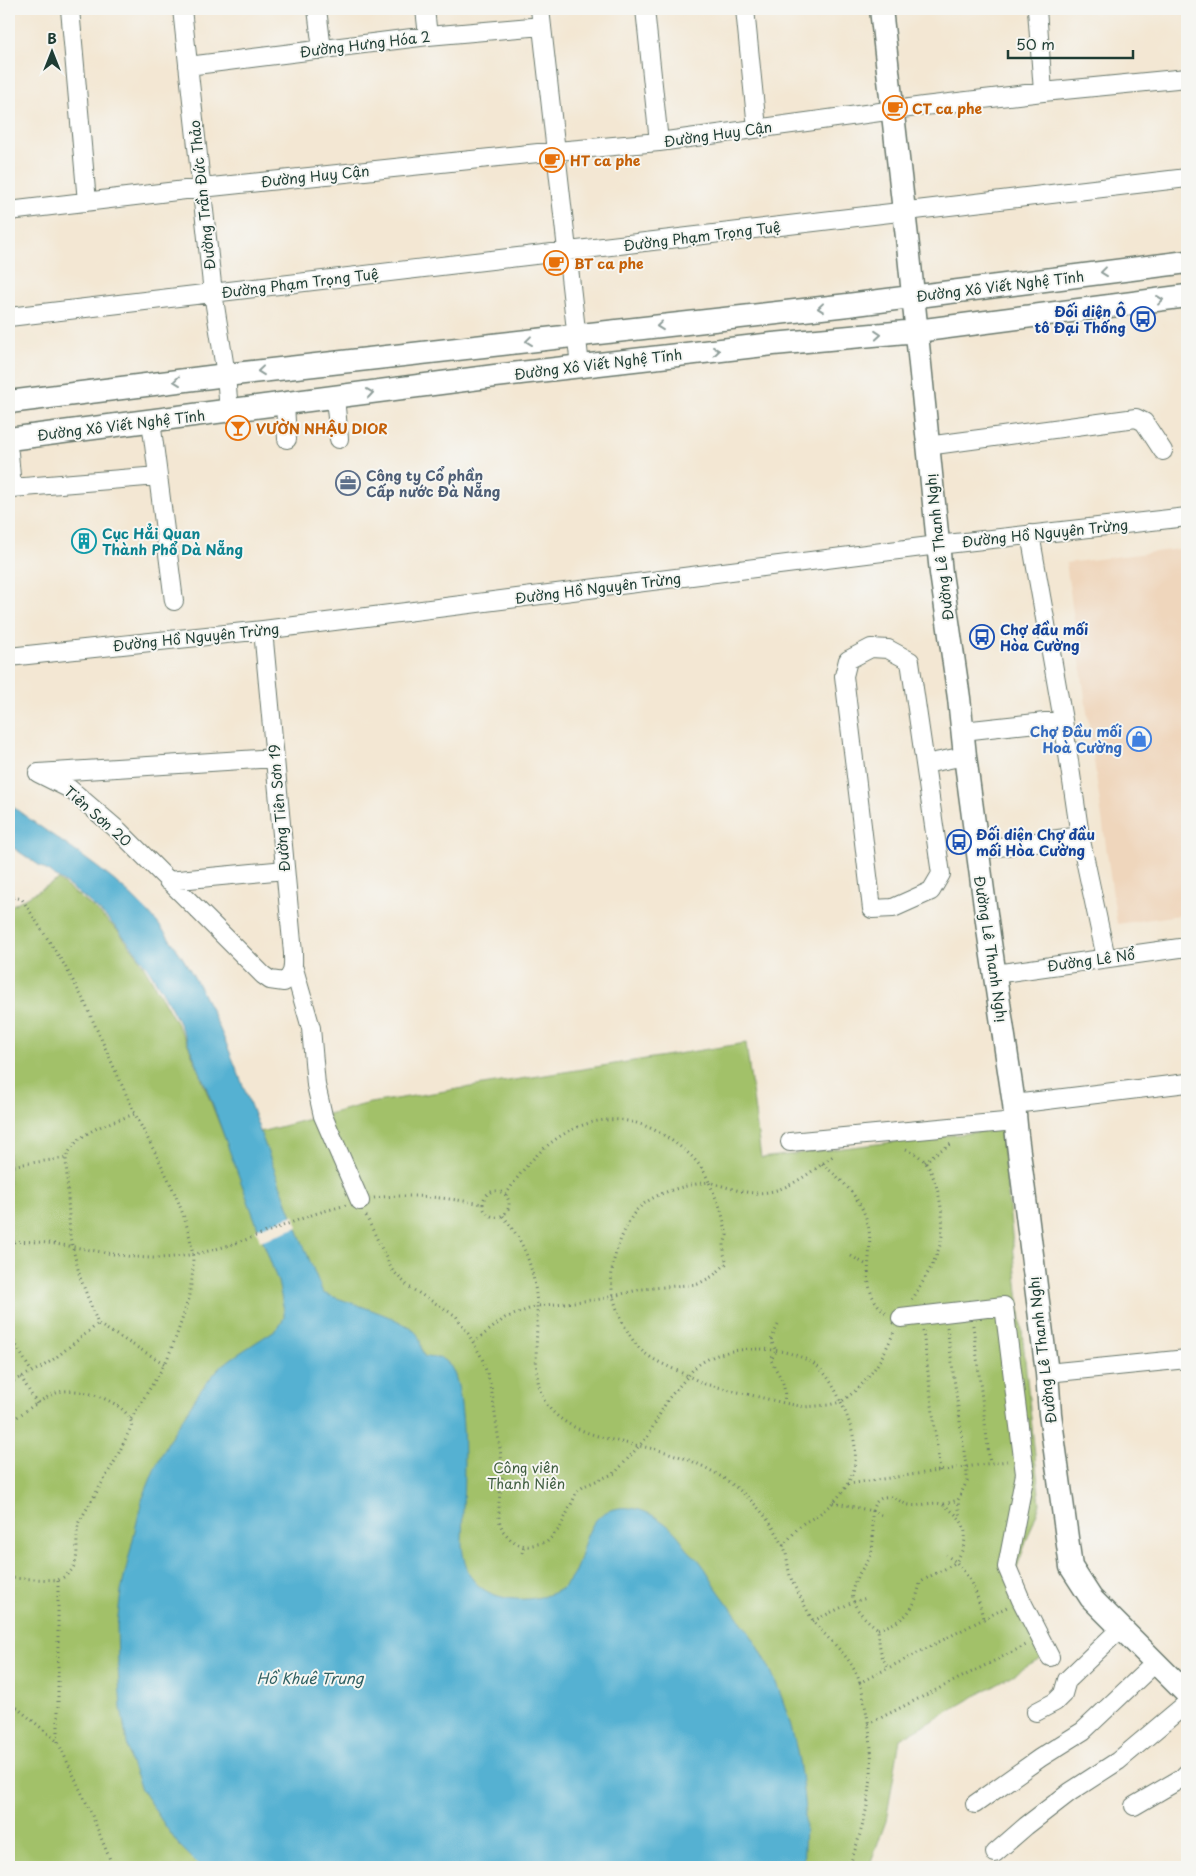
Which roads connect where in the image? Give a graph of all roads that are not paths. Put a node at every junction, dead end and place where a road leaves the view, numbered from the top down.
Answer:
1 (70, 9) edge
2 (182, 9) edge
3 (317, 9) edge
4 (425, 9) edge
5 (644, 9) edge
6 (745, 9) edge
7 (882, 9) edge
8 (1037, 9) edge
9 (541, 17) edge
10 (428, 36) junction
11 (322, 50) junction
12 (188, 66) junction
13 (1187, 78) edge
14 (1043, 92) junction
15 (892, 111) junction
16 (757, 128) junction
17 (659, 142) junction
18 (557, 151) junction
19 (1187, 178) edge
20 (202, 188) junction
21 (87, 202) junction
22 (9, 211) edge
23 (903, 213) junction
24 (566, 252) junction
25 (1187, 262) edge
26 (213, 293) junction
27 (1187, 296) edge
28 (914, 297) junction
29 (9, 317) edge
30 (917, 332) junction
31 (578, 335) junction
32 (580, 366) junction
33 (226, 375) junction
34 (335, 397) junction
35 (9, 402) edge
36 (284, 404) junction
37 (229, 412) junction
38 (152, 421) junction
39 (9, 439) edge
40 (288, 439) dead end
41 (339, 439) dead end
42 (927, 446) junction
43 (1163, 451) dead end
44 (9, 453) edge
45 (158, 476) junction
46 (1187, 517) edge
47 (1030, 534) junction
48 (938, 545) junction
49 (174, 601) dead end
50 (263, 630) junction
51 (9, 657) edge
52 (1064, 720) junction
53 (963, 731) junction
54 (965, 756) junction
55 (275, 758) junction
56 (925, 764) junction
57 (1080, 836) junction
58 (977, 850) junction
59 (285, 870) junction
60 (168, 880) junction
61 (1187, 947) edge
62 (1106, 958) junction
63 (996, 974) junction
64 (289, 975) junction
65 (1187, 1083) edge
66 (1015, 1113) junction
67 (790, 1142) dead end
68 (360, 1201) road end
69 (901, 1318) road end
70 (1187, 1359) edge
71 (1047, 1373) junction
72 (1121, 1628) junction
73 (1050, 1657) dead end
74 (1155, 1663) junction
75 (1187, 1694) edge
76 (1187, 1703) edge
77 (1036, 1712) dead end
78 (1187, 1774) edge
79 (975, 1804) dead end
80 (1134, 1806) dead end
81 (996, 1854) dead end

1 - 21 street
2 - 12 street, Đường Trần Đức Thảo
3 - 11 street
4 - 10 street
5 - 17 street
6 - 16 street
7 - 15 main road, Đường Lê Thanh Nghị
8 - 14 street
9 - 10 street, Đường Hưng Hóa 2
9 - 18 street
10 - 11 street, Đường Hưng Hóa 2
11 - 12 street, Đường Hưng Hóa 2
12 - 20 street, Đường Trần Đức Thảo
13 - 14 street, Đường Huy Cận
14 - 15 street, Đường Huy Cận
15 - 16 street, Đường Huy Cận
15 - 23 main road, Đường Lê Thanh Nghị
16 - 17 street, Đường Huy Cận
17 - 18 street, Đường Huy Cận
18 - 20 street, Đường Huy Cận
18 - 24 street
19 - 23 street, Đường Phạm Trọng Tuệ
20 - 21 street, Đường Huy Cận
20 - 26 street, Đường Trần Đức Thảo
21 - 22 street, Đường Huy Cận
23 - 24 street, Đường Phạm Trọng Tuệ
23 - 28 main road, Đường Lê Thanh Nghị
24 - 26 street, Đường Phạm Trọng Tuệ
24 - 31 street
25 -> 28 main road, Đường Xô Viết Nghệ Tĩnh
26 - 29 street, Đường Phạm Trọng Tuệ
26 - 33 street, Đường Trần Đức Thảo
30 -> 27 main road, Đường Xô Viết Nghệ Tĩnh
28 - 30 main road, Đường Lê Thanh Nghị
28 -> 31 main road, Đường Xô Viết Nghệ Tĩnh
32 -> 30 main road, Đường Xô Viết Nghệ Tĩnh
30 - 42 main road, Đường Lê Thanh Nghị
31 - 32 street
31 -> 33 main road, Đường Xô Viết Nghệ Tĩnh
34 -> 32 main road, Đường Xô Viết Nghệ Tĩnh
33 -> 35 main road, Đường Xô Viết Nghệ Tĩnh
33 - 37 street, Đường Trần Đức Thảo
34 - 36 main road, Đường Xô Viết Nghệ Tĩnh
34 - 41 street
36 - 37 main road, Đường Xô Viết Nghệ Tĩnh
36 - 40 street
37 - 38 main road, Đường Xô Viết Nghệ Tĩnh
38 - 39 main road, Đường Xô Viết Nghệ Tĩnh
38 - 45 street
42 - 43 street
42 - 48 main road, Đường Lê Thanh Nghị
44 - 45 street
45 - 49 street
46 - 47 street, Đường Hồ Nguyên Trừng
47 - 48 street, Đường Hồ Nguyên Trừng
47 - 52 street
48 - 50 street, Đường Hồ Nguyên Trừng
48 - 53 main road, Đường Lê Thanh Nghị
50 - 51 street, Đường Hồ Nguyên Trừng
50 - 55 street, Đường Tiên Sơn 19
52 - 53 street
52 - 57 street
53 - 54 main road, Đường Lê Thanh Nghị
54 - 56 street
54 - 58 main road, Đường Lê Thanh Nghị
55 - 59 street, Đường Tiên Sơn 19
55 - 60 street, Tiên Sơn 20
56 - 56 street
57 - 58 street
57 - 62 street
58 - 63 main road, Đường Lê Thanh Nghị
59 - 60 street
59 - 64 street, Đường Tiên Sơn 19
60 - 64 street, Tiên Sơn 20
61 - 62 street, Đường Lê Nổ
62 - 63 street, Đường Lê Nổ
63 - 66 main road, Đường Lê Thanh Nghị
64 - 68 street, Đường Tiên Sơn 19
65 - 66 street
66 - 67 street
66 - 71 main road, Đường Lê Thanh Nghị
69 - 73 street
70 - 71 street
71 - 72 main road, Đường Lê Thanh Nghị
72 - 74 main road, Đường Lê Thanh Nghị
72 - 77 street
74 - 75 main road, Đường Lê Thanh Nghị
74 - 79 street
76 - 81 street
78 - 80 street

